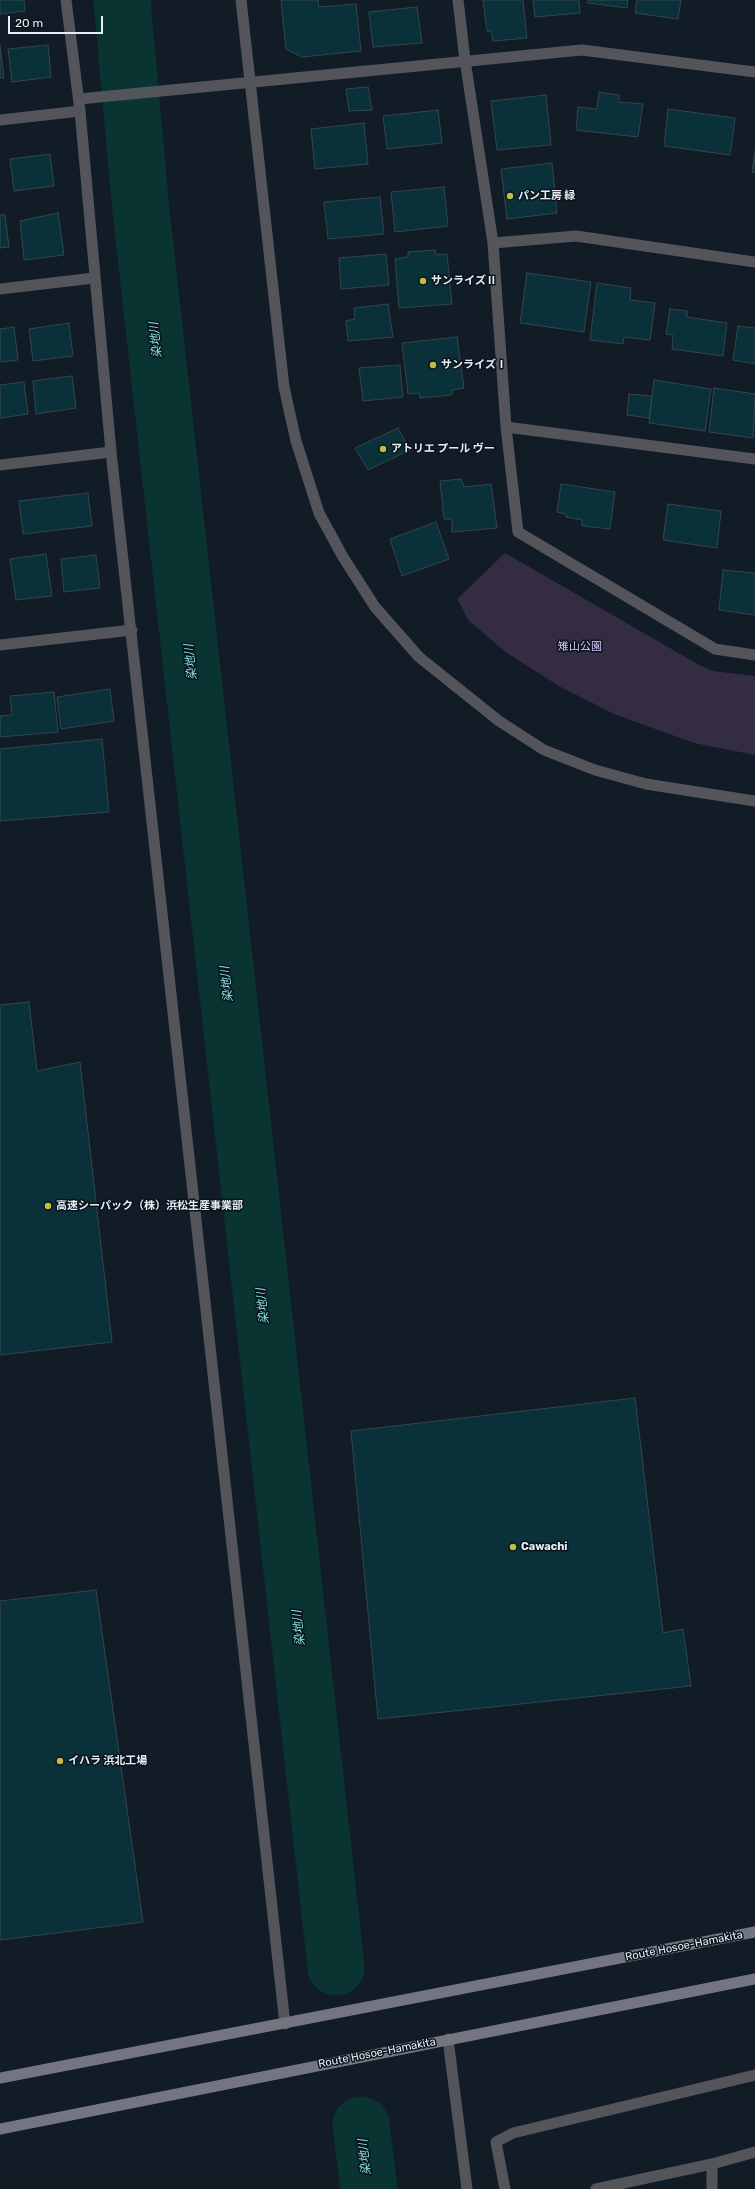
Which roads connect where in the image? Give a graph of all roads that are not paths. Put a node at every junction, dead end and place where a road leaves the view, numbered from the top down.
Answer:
1 (66, 0) edge
2 (241, 0) edge
3 (458, 0) edge
4 (464, 60) junction
5 (755, 72) edge
6 (250, 81) junction
7 (78, 99) junction
8 (80, 111) junction
9 (0, 120) edge
10 (493, 243) junction
11 (755, 262) edge
12 (94, 278) junction
13 (0, 289) edge
14 (506, 426) junction
15 (111, 452) junction
16 (755, 459) edge
17 (0, 465) edge
18 (132, 630) junction
19 (0, 645) edge
20 (755, 655) edge
21 (755, 802) edge
22 (755, 1932) edge
23 (755, 1979) edge
24 (285, 2024) junction
25 (448, 2039) junction
26 (755, 2075) edge
27 (0, 2078) edge
28 (0, 2129) edge
29 (755, 2152) edge
30 (712, 2164) junction
31 (630, 2185) edge
32 (466, 2189) edge
33 (505, 2189) edge
34 (596, 2189) edge
35 (712, 2189) edge

1 - 7 street
2 - 6 street
3 - 4 street
4 - 5 street
4 - 6 street
4 - 10 street
6 - 7 street
6 - 21 street
7 - 8 street
8 - 9 street
8 - 12 street
10 - 11 street
10 - 14 street
12 - 13 street
12 - 15 street
14 - 16 street
14 - 20 street
15 - 17 street
15 - 18 street
18 - 19 street
18 - 24 street
22 - 24 main road, Route Hosoe-Hamakita
23 - 25 main road, Route Hosoe-Hamakita
24 - 27 main road, Route Hosoe-Hamakita
25 - 28 main road, Route Hosoe-Hamakita
25 - 32 street
26 - 33 street
29 - 30 street
30 - 31 street
30 - 35 street
31 - 34 street

